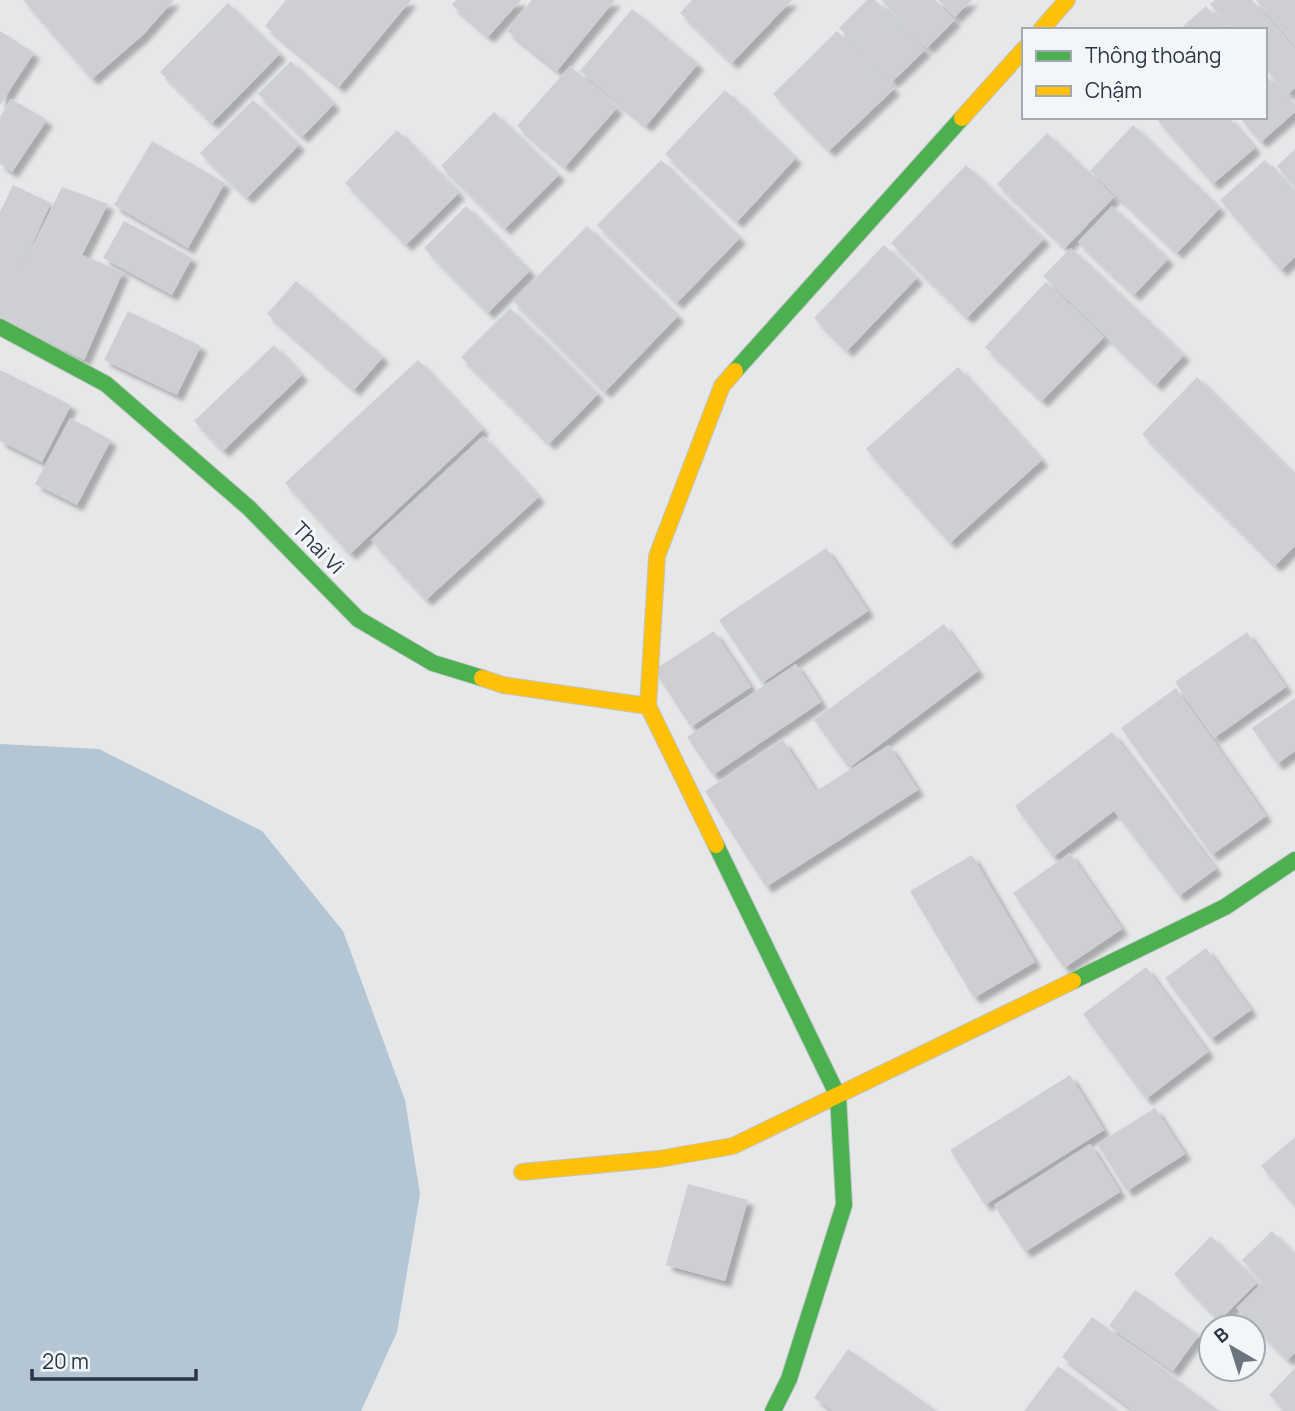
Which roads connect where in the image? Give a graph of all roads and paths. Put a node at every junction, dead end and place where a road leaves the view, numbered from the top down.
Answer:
1 (1067, 0) edge
2 (1043, 28) edge
3 (1022, 51) edge
4 (0, 327) edge
5 (648, 706) junction
6 (1295, 860) edge
7 (838, 1096) junction
8 (523, 1172) dead end
9 (773, 1411) edge

1 - 2 street
3 - 5 street
4 - 5 street, Thai Vi
5 - 7 street
6 - 7 street
7 - 8 street
7 - 9 street

